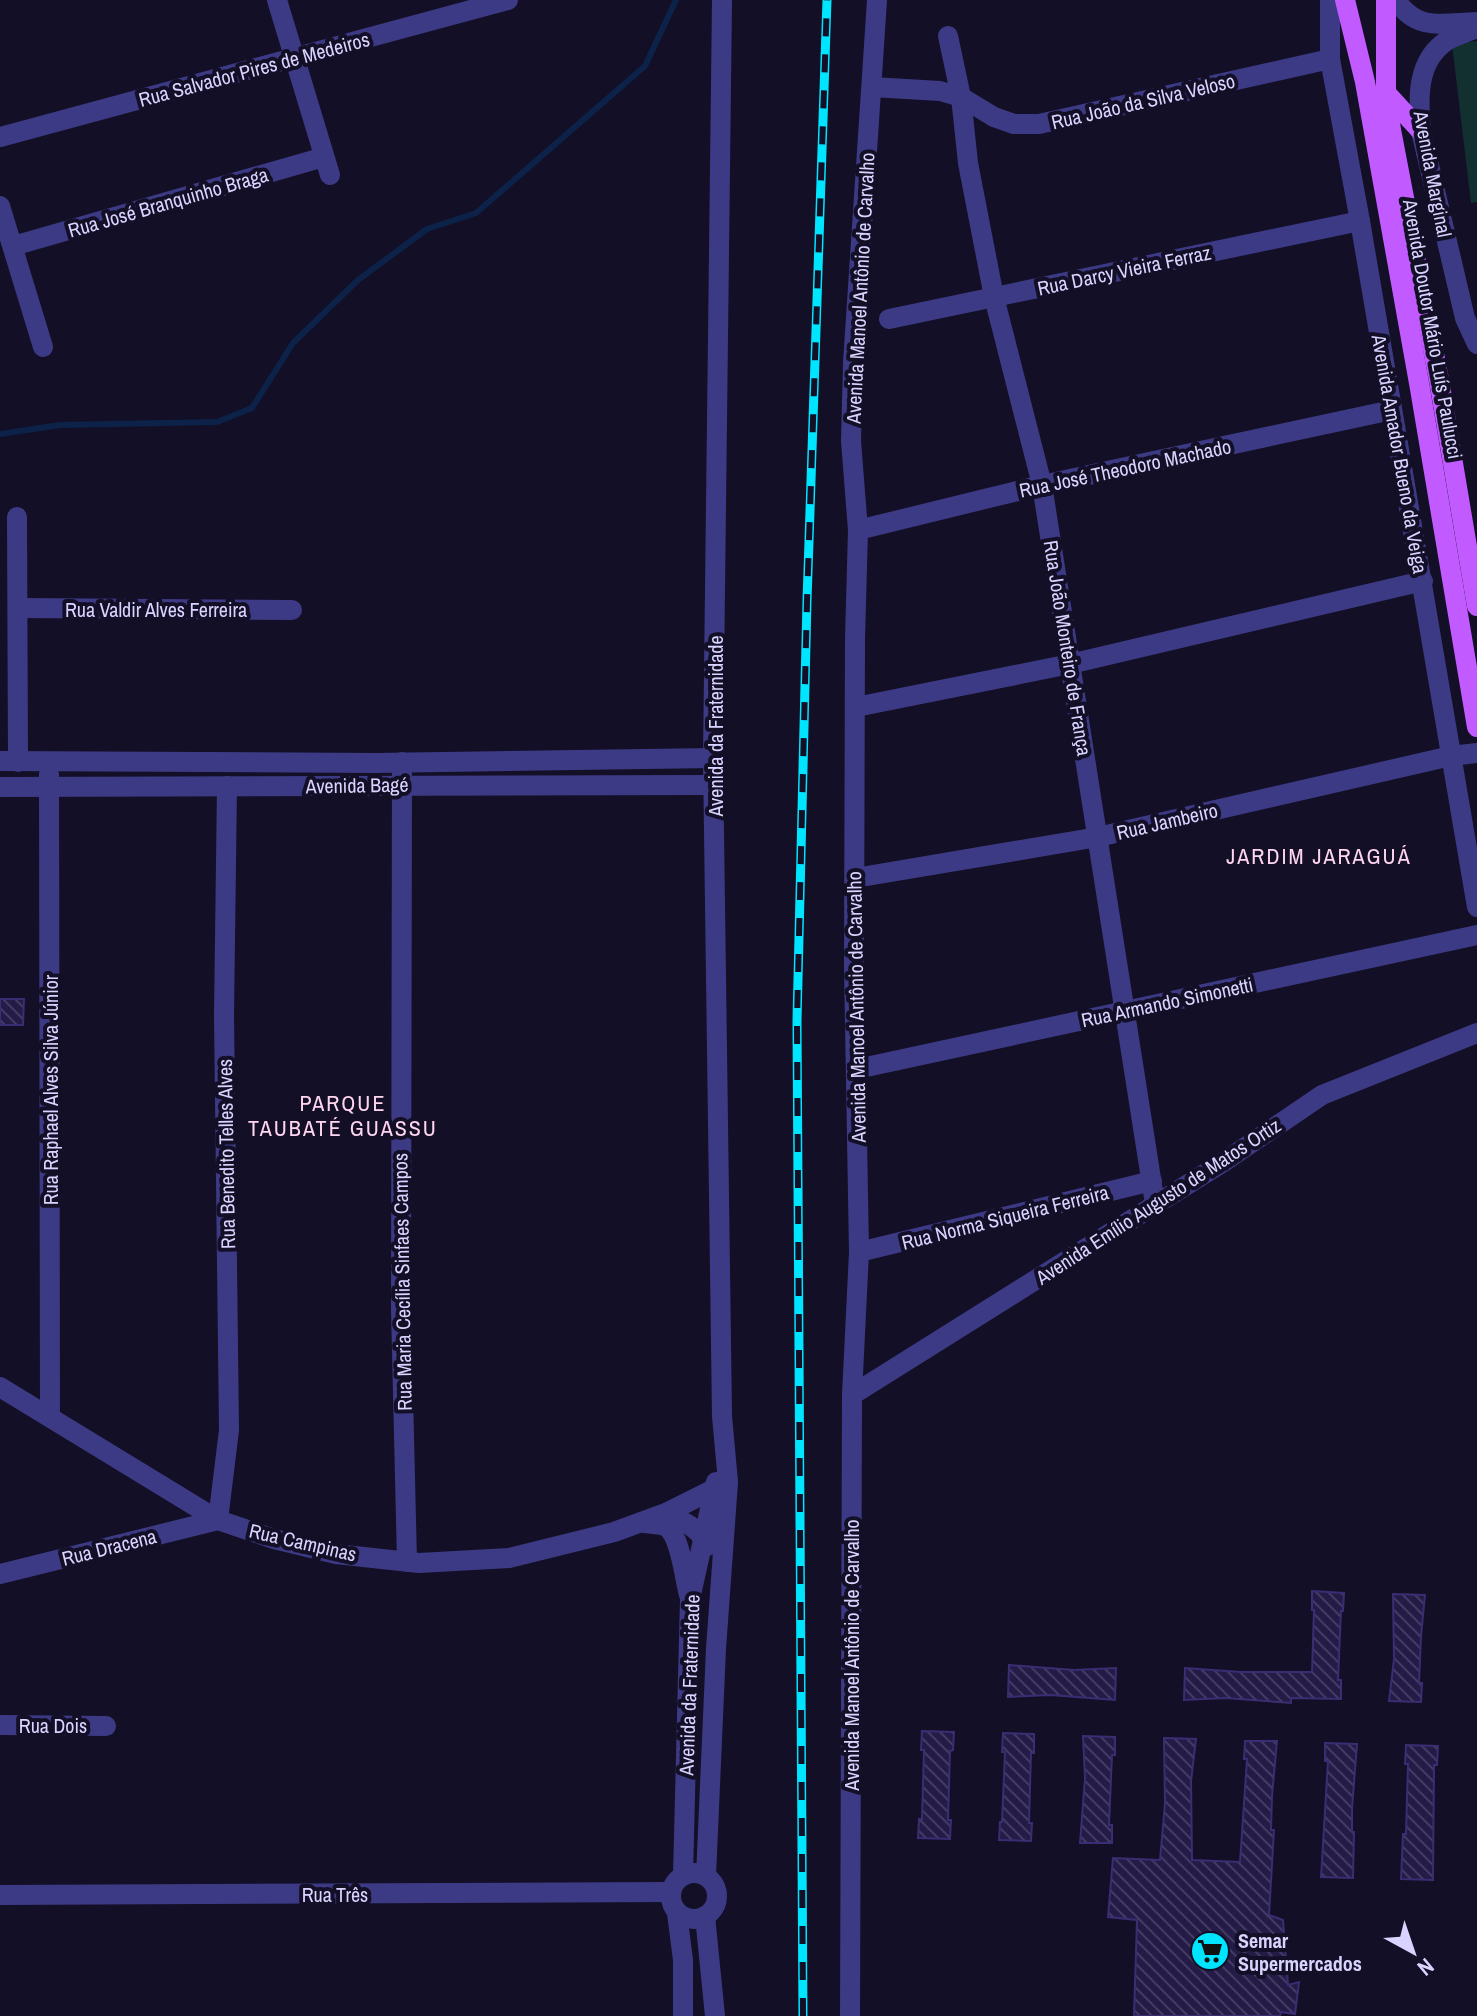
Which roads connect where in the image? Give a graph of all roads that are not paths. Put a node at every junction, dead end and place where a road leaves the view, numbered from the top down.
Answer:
1 (277, 0) edge
2 (508, 0) edge
3 (722, 0) edge
4 (877, 0) edge
5 (1330, 0) edge
6 (1345, 0) edge
7 (1386, 0) edge
8 (1396, 0) edge
9 (1477, 25) edge
10 (948, 36) dead end
11 (293, 59) junction
12 (1330, 59) junction
13 (872, 87) junction
14 (1386, 93) junction
15 (961, 97) junction
16 (1421, 131) junction
17 (0, 137) edge
18 (0, 206) edge
19 (1360, 221) junction
20 (13, 246) junction
21 (994, 297) junction
22 (1471, 318) edge
23 (889, 319) dead end
24 (1477, 344) edge
25 (43, 347) dead end
26 (1392, 410) junction
27 (1042, 485) junction
28 (17, 517) dead end
29 (858, 530) junction
30 (1423, 581) junction
31 (1477, 606) edge
32 (19, 608) junction
33 (292, 610) dead end
34 (1070, 664) junction
35 (856, 707) junction
36 (1477, 727) edge
37 (1477, 753) edge
38 (1451, 756) junction
39 (713, 758) junction
40 (9, 762) edge
41 (49, 762) junction
42 (402, 762) junction
43 (402, 784) junction
44 (714, 785) junction
45 (227, 786) junction
46 (0, 787) edge
47 (49, 787) junction
48 (1098, 837) junction
49 (855, 878) junction
50 (1477, 907) edge
51 (1477, 935) edge
52 (1125, 1011) junction
53 (1477, 1033) edge
54 (857, 1069) junction
55 (1152, 1181) junction
56 (1155, 1204) junction
57 (859, 1252) junction
58 (0, 1387) edge
59 (852, 1395) junction
60 (50, 1417) junction
61 (721, 1486) junction
62 (666, 1513) junction
63 (218, 1520) junction
64 (640, 1523) junction
65 (704, 1538) junction
66 (407, 1562) junction
67 (0, 1574) edge
68 (690, 1599) junction
69 (716, 1649) junction
70 (0, 1725) edge
71 (106, 1726) dead end
72 (683, 1875) junction
73 (706, 1876) junction
74 (670, 1892) junction
75 (0, 1895) edge
76 (677, 1913) junction
77 (705, 1916) junction
78 (683, 2016) edge
79 (715, 2016) edge
80 (850, 2016) edge

1 - 11 street
2 - 11 street, Rua Salvador Pires de Medeiros
3 - 39 street, Avenida da Fraternidade
4 - 13 street, Avenida Manoel Antônio de Carvalho
5 - 12 street, Avenida Amador Bueno da Veiga
6 - 36 main road, Avenida Doutor Mário Luís Paulucci
7 - 14 main road, Avenida Doutor Mário Luís Paulucci
8 - 9 street
9 - 16 street, Avenida Marginal
10 - 15 street, Rua João Monteiro de França
11 - 17 street, Rua Salvador Pires de Medeiros
11 - 20 street, Rua José Branquinho Braga
12 - 15 street, Rua João da Silva Veloso
12 - 19 street, Avenida Amador Bueno da Veiga
13 - 15 street, Rua João da Silva Veloso
13 - 29 street, Avenida Manoel Antônio de Carvalho
14 - 16 main road
14 - 31 main road, Avenida Doutor Mário Luís Paulucci
15 - 21 street, Rua João Monteiro de França
16 - 22 street, Avenida Marginal
18 - 20 street
19 - 21 street, Rua Darcy Vieira Ferraz
19 - 26 street, Avenida Amador Bueno da Veiga
20 - 25 street
21 - 23 street, Rua Darcy Vieira Ferraz
21 - 27 street, Rua João Monteiro de França
22 - 24 street, Avenida Marginal
26 - 27 street, Rua José Theodoro Machado
26 - 30 street, Avenida Amador Bueno da Veiga
27 - 29 street, Rua José Theodoro Machado
27 - 34 street, Rua João Monteiro de França
28 - 32 street
29 - 35 street, Avenida Manoel Antônio de Carvalho
30 - 34 street
30 - 38 street, Avenida Amador Bueno da Veiga
32 - 33 street, Rua Valdir Alves Ferreira
32 - 40 street
34 - 35 street
34 - 48 street, Rua João Monteiro de França
35 - 49 street, Avenida Manoel Antônio de Carvalho
37 - 38 street, Rua Jambeiro
38 - 48 street, Rua Jambeiro
38 - 50 street, Avenida Amador Bueno da Veiga
39 - 42 street, Avenida Bagé
39 - 44 street, Avenida da Fraternidade
40 - 41 street, Avenida Bagé
41 - 42 street, Avenida Bagé
41 - 47 street, Rua Raphael Alves Silva Júnior
42 - 43 street, Rua Maria Cecília Sinfaes Campos
43 - 44 street, Avenida Bagé
43 - 45 street, Avenida Bagé
43 - 66 street, Rua Maria Cecília Sinfaes Campos
44 - 61 street, Avenida da Fraternidade
45 - 47 street, Avenida Bagé
45 - 63 street, Rua Benedito Telles Alves
46 - 47 street, Avenida Bagé
47 - 60 street, Rua Raphael Alves Silva Júnior
48 - 49 street, Rua Jambeiro
48 - 52 street, Rua João Monteiro de França
49 - 54 street, Avenida Manoel Antônio de Carvalho
51 - 52 street, Rua Armando Simonetti
52 - 54 street, Rua Armando Simonetti
52 - 55 street, Rua João Monteiro de França
53 - 56 street, Avenida Emílio Augusto de Matos Ortiz
54 - 57 street, Avenida Manoel Antônio de Carvalho
55 - 56 street, Rua João Monteiro de França
55 - 57 street, Rua Norma Siqueira Ferreira
56 - 59 street, Avenida Emílio Augusto de Matos Ortiz
57 - 59 street, Avenida Manoel Antônio de Carvalho
58 - 60 street, Rua Campinas
59 - 80 street, Avenida Manoel Antônio de Carvalho
60 - 63 street, Rua Campinas
61 - 62 street, Rua Campinas
61 - 65 street, Avenida da Fraternidade
61 - 69 street, Avenida da Fraternidade
62 - 64 street, Rua Campinas
62 - 65 street
63 - 66 street, Rua Campinas
63 - 67 street, Rua Dracena
64 - 66 street, Rua Campinas
64 - 68 street
65 - 68 street, Avenida da Fraternidade
65 - 69 street
68 - 72 street, Avenida da Fraternidade
69 - 73 street, Avenida da Fraternidade
70 - 71 street, Rua Dois
72 - 73 street
72 - 74 street
73 - 77 street, Avenida da Fraternidade
74 - 75 street, Rua Três
74 - 76 street
76 - 77 street
76 - 78 street
77 - 79 street, Avenida da Fraternidade

